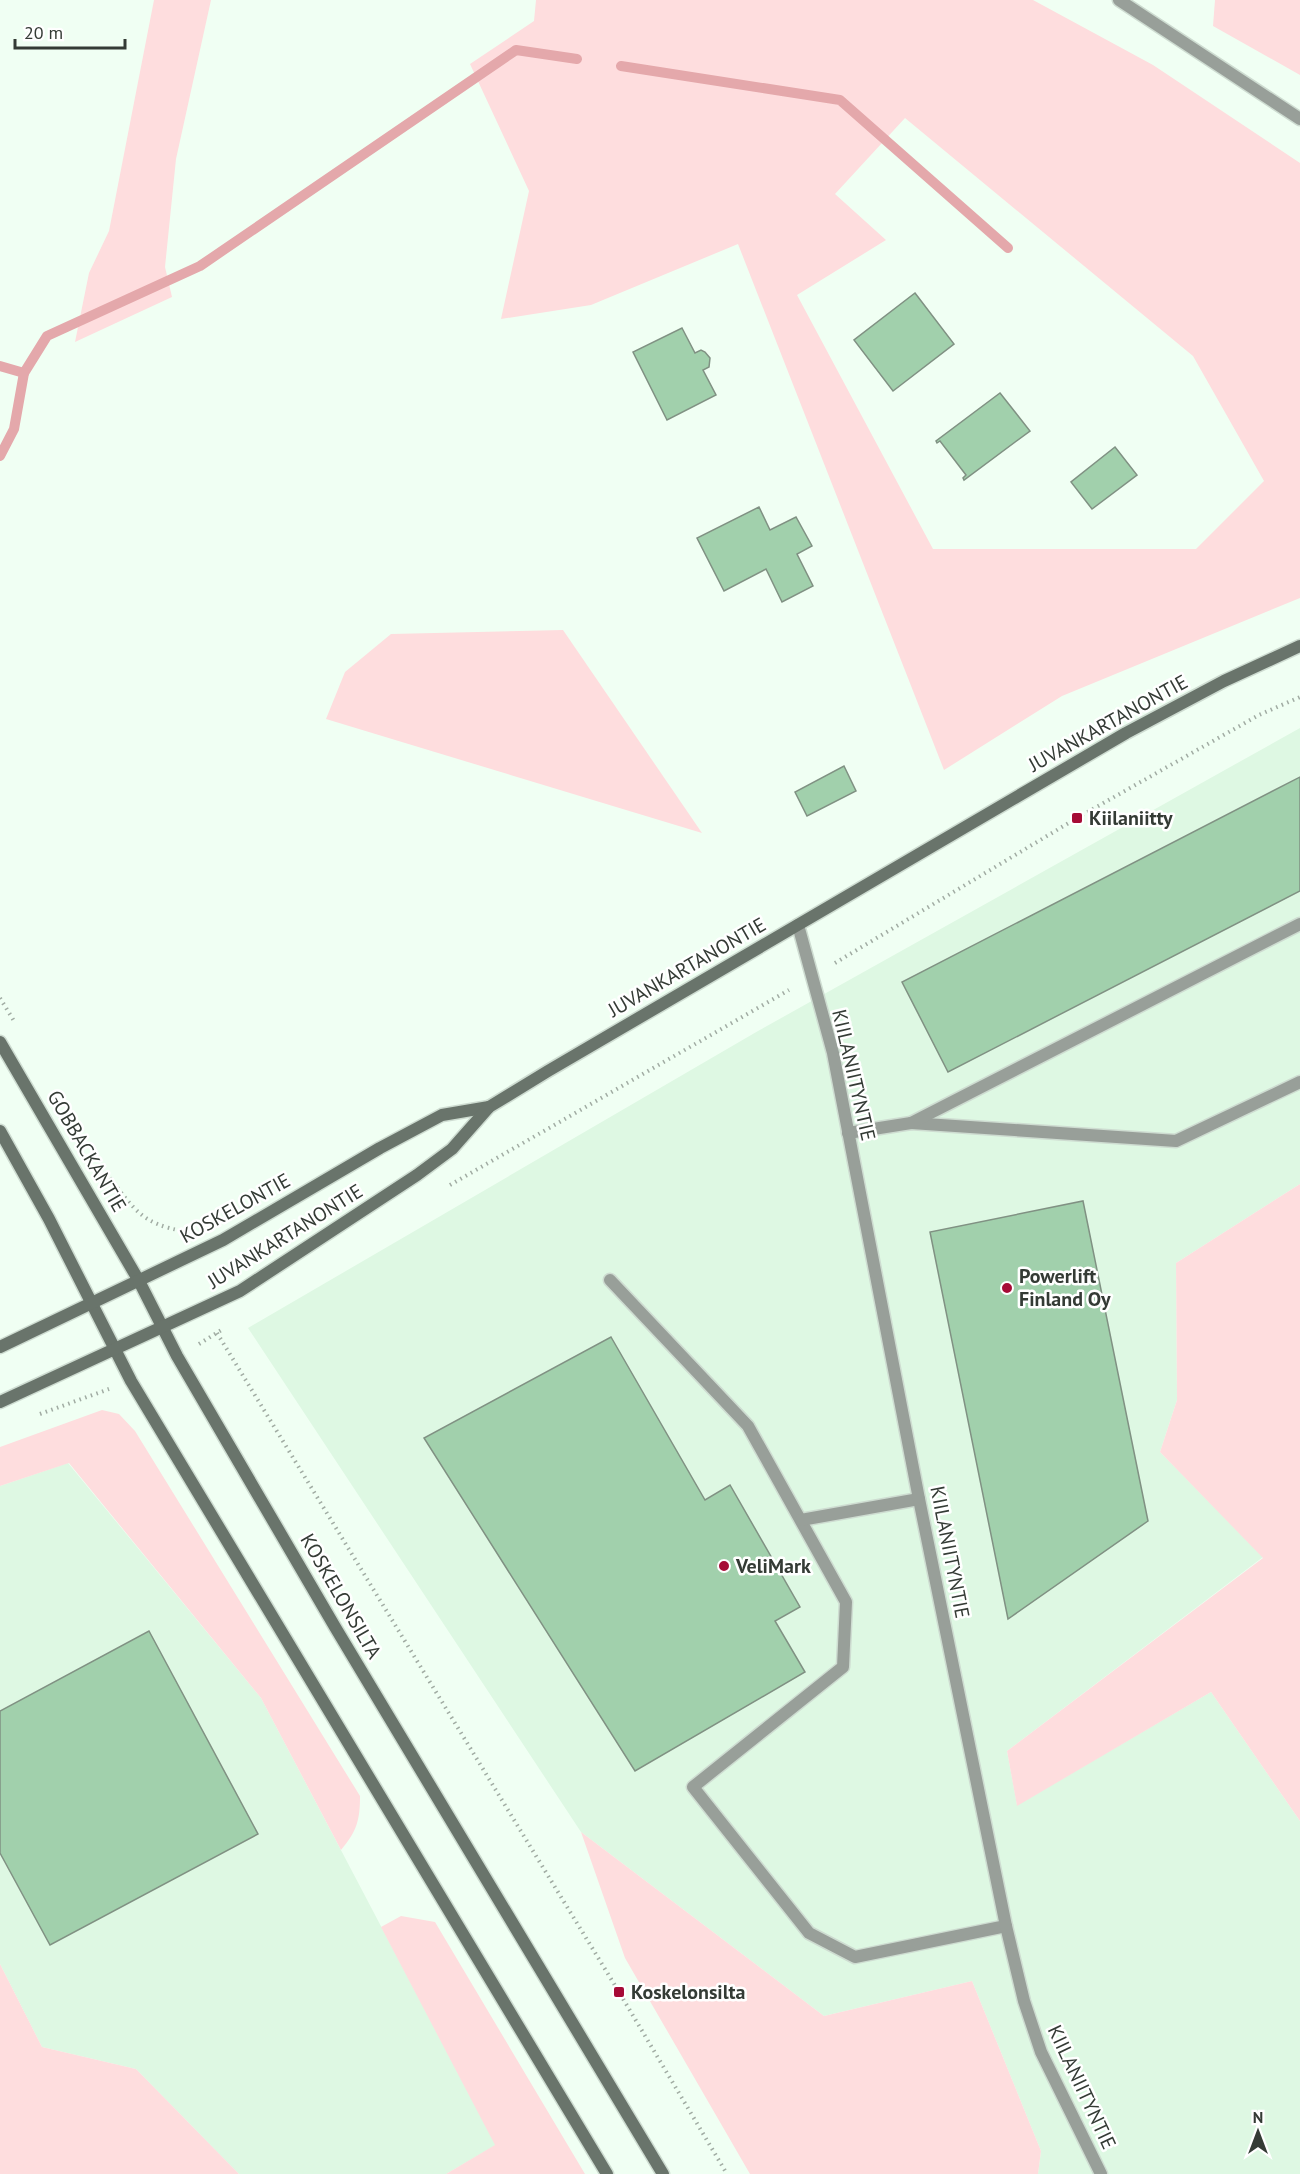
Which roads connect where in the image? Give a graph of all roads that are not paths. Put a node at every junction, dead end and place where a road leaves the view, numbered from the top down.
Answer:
1 (1119, 0) edge
2 (1300, 119) edge
3 (1300, 646) edge
4 (1300, 924) edge
5 (798, 925) junction
6 (0, 1042) edge
7 (1300, 1082) edge
8 (489, 1107) junction
9 (911, 1123) junction
10 (0, 1131) edge
11 (848, 1133) junction
12 (610, 1280) dead end
13 (139, 1281) junction
14 (91, 1304) junction
15 (163, 1327) junction
16 (0, 1347) edge
17 (115, 1350) junction
18 (0, 1402) edge
19 (919, 1498) junction
20 (801, 1520) junction
21 (1006, 1926) junction
22 (607, 2174) edge
23 (663, 2174) edge
24 (1101, 2174) edge

1 - 2 street
3 - 5 main road, JUVANKARTANONTIE
4 - 9 street
5 - 8 main road, JUVANKARTANONTIE
5 - 11 street, KIILANIITYNTIE
6 - 13 main road, GOBBACKANTIE
7 - 9 street
8 - 13 main road, KOSKELONTIE
8 - 15 main road, JUVANKARTANONTIE
9 - 11 street
10 - 14 main road
11 - 19 street, KIILANIITYNTIE
12 - 20 street
13 - 14 main road, KOSKELONTIE
13 - 15 main road, KOSKELONSILTA
14 - 16 main road, KOSKELONTIE
14 - 17 main road
15 - 17 main road, JUVANKARTANONTIE
15 - 23 main road, KOSKELONSILTA
17 - 18 main road
17 - 22 main road
19 - 20 street
19 - 21 street, KIILANIITYNTIE
20 - 21 street
21 - 24 street, KIILANIITYNTIE

